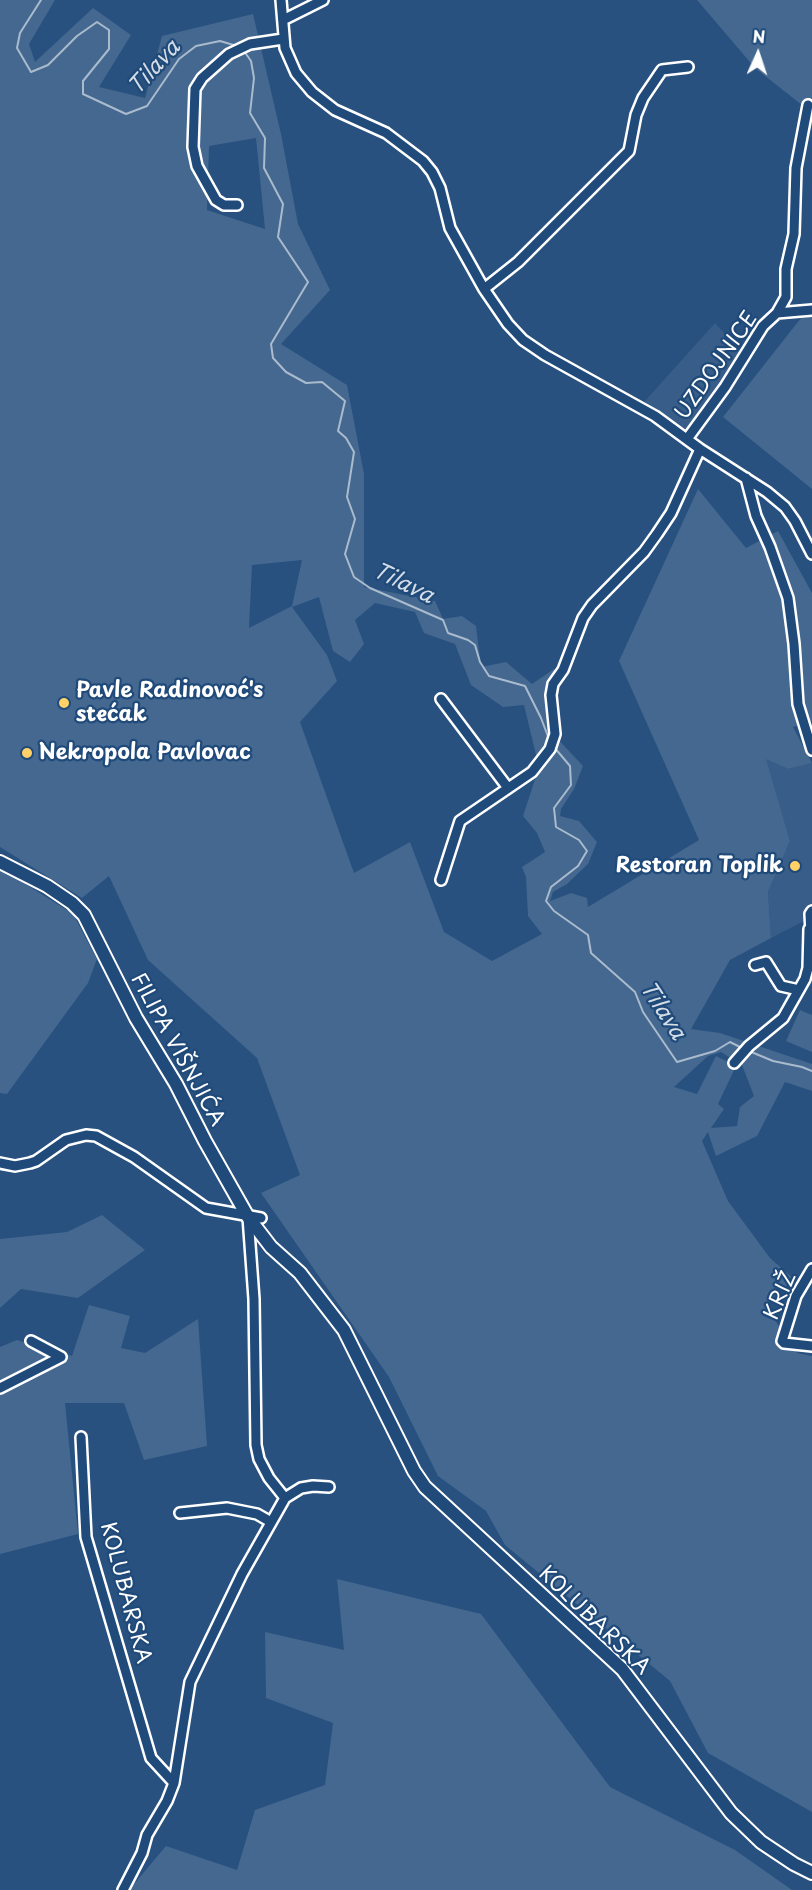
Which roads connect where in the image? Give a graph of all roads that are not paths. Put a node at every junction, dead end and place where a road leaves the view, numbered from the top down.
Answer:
1 (281, 0) edge
2 (323, 0) edge
3 (283, 20) junction
4 (283, 39) junction
5 (688, 67) dead end
6 (808, 105) dead end
7 (237, 205) dead end
8 (484, 289) junction
9 (812, 310) edge
10 (777, 314) junction
11 (687, 439) junction
12 (700, 449) junction
13 (746, 478) junction
14 (812, 554) edge
15 (441, 699) dead end
16 (808, 728) edge
17 (812, 750) edge
18 (508, 789) junction
19 (0, 862) edge
20 (441, 880) dead end
21 (812, 911) edge
22 (809, 929) junction
23 (812, 939) edge
24 (755, 965) dead end
25 (799, 990) junction
26 (734, 1064) dead end
27 (0, 1163) edge
28 (248, 1217) junction
29 (261, 1218) dead end
30 (812, 1269) edge
31 (31, 1341) dead end
32 (812, 1346) edge
33 (0, 1388) edge
34 (81, 1437) dead end
35 (329, 1487) dead end
36 (285, 1498) junction
37 (436, 1499) joint
38 (180, 1514) dead end
39 (271, 1522) junction
40 (174, 1783) junction
41 (812, 1873) edge
42 (123, 1890) edge

1 - 3 street
2 - 3 street
3 - 4 street
4 - 7 street
4 - 8 street
5 - 8 street
6 - 10 street
8 - 11 street
9 - 10 street, UZDOJNICE
10 - 11 street, UZDOJNICE
11 - 12 street
12 - 13 street
12 - 18 street
13 - 14 street
13 - 16 street
15 - 18 street
16 - 17 street
18 - 20 street
19 - 28 main road, FILIPA VIŠNJIĆA
21 - 22 street
22 - 23 street
22 - 25 street
24 - 25 street
25 - 26 street
27 - 28 street
28 - 29 street
28 - 36 street
28 - 37 main road, FILIPA VIŠNJIĆA
30 - 32 street, KRIŽ
31 - 33 street
34 - 40 street, KOLUBARSKA
35 - 36 street
36 - 39 street
37 - 41 main road, KOLUBARSKA
38 - 39 street
39 - 40 street
40 - 42 street

